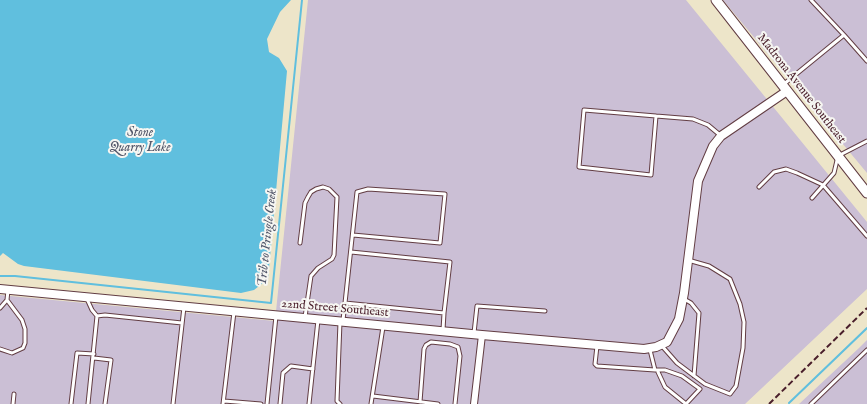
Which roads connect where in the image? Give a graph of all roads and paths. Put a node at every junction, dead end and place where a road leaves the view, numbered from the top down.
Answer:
1 (716, 0) edge
2 (811, 0) edge
3 (844, 36) junction
4 (867, 61) edge
5 (785, 88) junction
6 (656, 116) junction
7 (721, 136) junction
8 (867, 141) edge
9 (838, 156) junction
10 (823, 185) junction
11 (759, 187) dead end
12 (867, 193) edge
13 (812, 198) dead end
14 (353, 235) junction
15 (867, 236) edge
16 (300, 243) dead end
17 (351, 252) junction
18 (688, 260) junction
19 (4, 290) edge
20 (87, 298) junction
21 (683, 299) junction
22 (7, 300) junction
23 (345, 303) junction
24 (184, 307) junction
25 (0, 308) edge
26 (545, 311) dead end
27 (234, 312) junction
28 (444, 313) junction
29 (97, 316) junction
30 (276, 316) junction
31 (305, 318) junction
32 (318, 320) junction
33 (342, 322) junction
34 (182, 324) junction
35 (383, 326) junction
36 (443, 332) junction
37 (478, 335) junction
38 (664, 343) junction
39 (597, 345) junction
40 (650, 348) junction
41 (0, 349) edge
42 (867, 350) edge
43 (94, 354) junction
44 (94, 358) junction
45 (313, 369) junction
46 (657, 371) junction
47 (694, 376) junction
48 (14, 394) dead end
49 (373, 396) junction
50 (224, 402) edge
51 (420, 402) junction
52 (13, 404) edge
53 (71, 404) edge
54 (88, 404) edge
55 (105, 404) edge
56 (173, 404) edge
57 (260, 404) edge
58 (267, 404) edge
59 (280, 404) edge
60 (309, 404) edge
61 (340, 404) edge
62 (371, 404) edge
63 (438, 404) edge
64 (455, 404) edge
65 (474, 404) edge
66 (686, 404) edge
67 (811, 404) edge

1 - 5 main road, Madrona Avenue Southeast
2 - 3 lane
3 - 4 lane
3 - 5 lane
5 - 7 street
5 - 9 main road, Madrona Avenue Southeast
6 - 6 lane
6 - 7 lane
7 - 18 street
8 - 9 lane
9 - 10 lane
9 - 12 main road, Madrona Avenue Southeast
10 - 11 lane
10 - 13 lane
10 - 15 lane
14 - 14 lane
14 - 17 lane
16 - 31 lane
17 - 23 lane
17 - 28 lane
18 - 21 street
18 - 47 lane
19 - 20 street, 22nd Street Southeast
19 - 22 lane
20 - 24 street, 22nd Street Southeast
20 - 29 lane
21 - 38 street
21 - 47 lane
22 - 25 lane
22 - 41 lane
23 - 28 lane
23 - 33 lane
24 - 27 street, 22nd Street Southeast
24 - 34 lane
26 - 37 lane
27 - 30 street, 22nd Street Southeast
27 - 50 lane
28 - 36 lane
29 - 34 lane
29 - 43 lane
30 - 31 street, 22nd Street Southeast
30 - 58 lane
31 - 32 street, 22nd Street Southeast
32 - 33 street, 22nd Street Southeast
32 - 45 lane
33 - 35 street, 22nd Street Southeast
33 - 61 lane
34 - 56 lane
35 - 36 street, 22nd Street Southeast
35 - 49 lane
36 - 37 street, 22nd Street Southeast
37 - 39 street, 22nd Street Southeast
37 - 65 street
38 - 40 street, 22nd Street Southeast
38 - 47 lane
39 - 40 street, 22nd Street Southeast
39 - 46 lane
40 - 46 lane
42 - 67 lane
43 - 44 lane
43 - 53 lane
44 - 54 lane
44 - 55 lane
45 - 59 lane
45 - 60 lane
46 - 66 lane
46 - 66 lane
48 - 52 lane
49 - 51 lane
49 - 62 lane
50 - 57 lane
51 - 63 lane
51 - 64 lane

